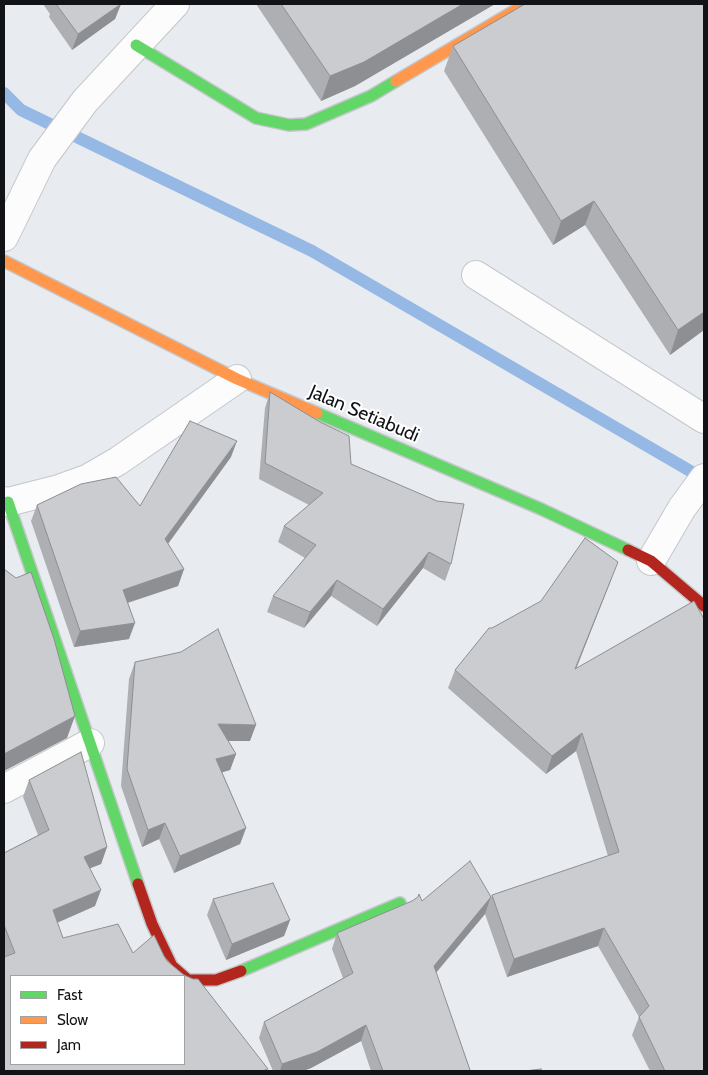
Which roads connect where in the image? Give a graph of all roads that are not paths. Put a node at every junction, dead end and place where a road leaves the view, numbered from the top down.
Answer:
1 (176, 4) edge
2 (526, 4) edge
3 (136, 45) junction
4 (4, 237) edge
5 (4, 261) edge
6 (476, 276) dead end
7 (237, 378) junction
8 (704, 419) edge
9 (704, 478) edge
10 (6, 501) edge
11 (650, 561) junction
12 (704, 606) edge
13 (90, 743) junction
14 (4, 789) edge
15 (400, 903) dead end
16 (182, 975) edge
17 (185, 977) edge

1 - 3 street
2 - 3 street
3 - 4 street
5 - 7 street, Jalan Setiabudi
6 - 8 street
7 - 10 street
7 - 11 street, Jalan Setiabudi
9 - 11 street
10 - 13 street
11 - 12 street, Jalan Setiabudi
13 - 14 street
13 - 16 street
15 - 17 street

